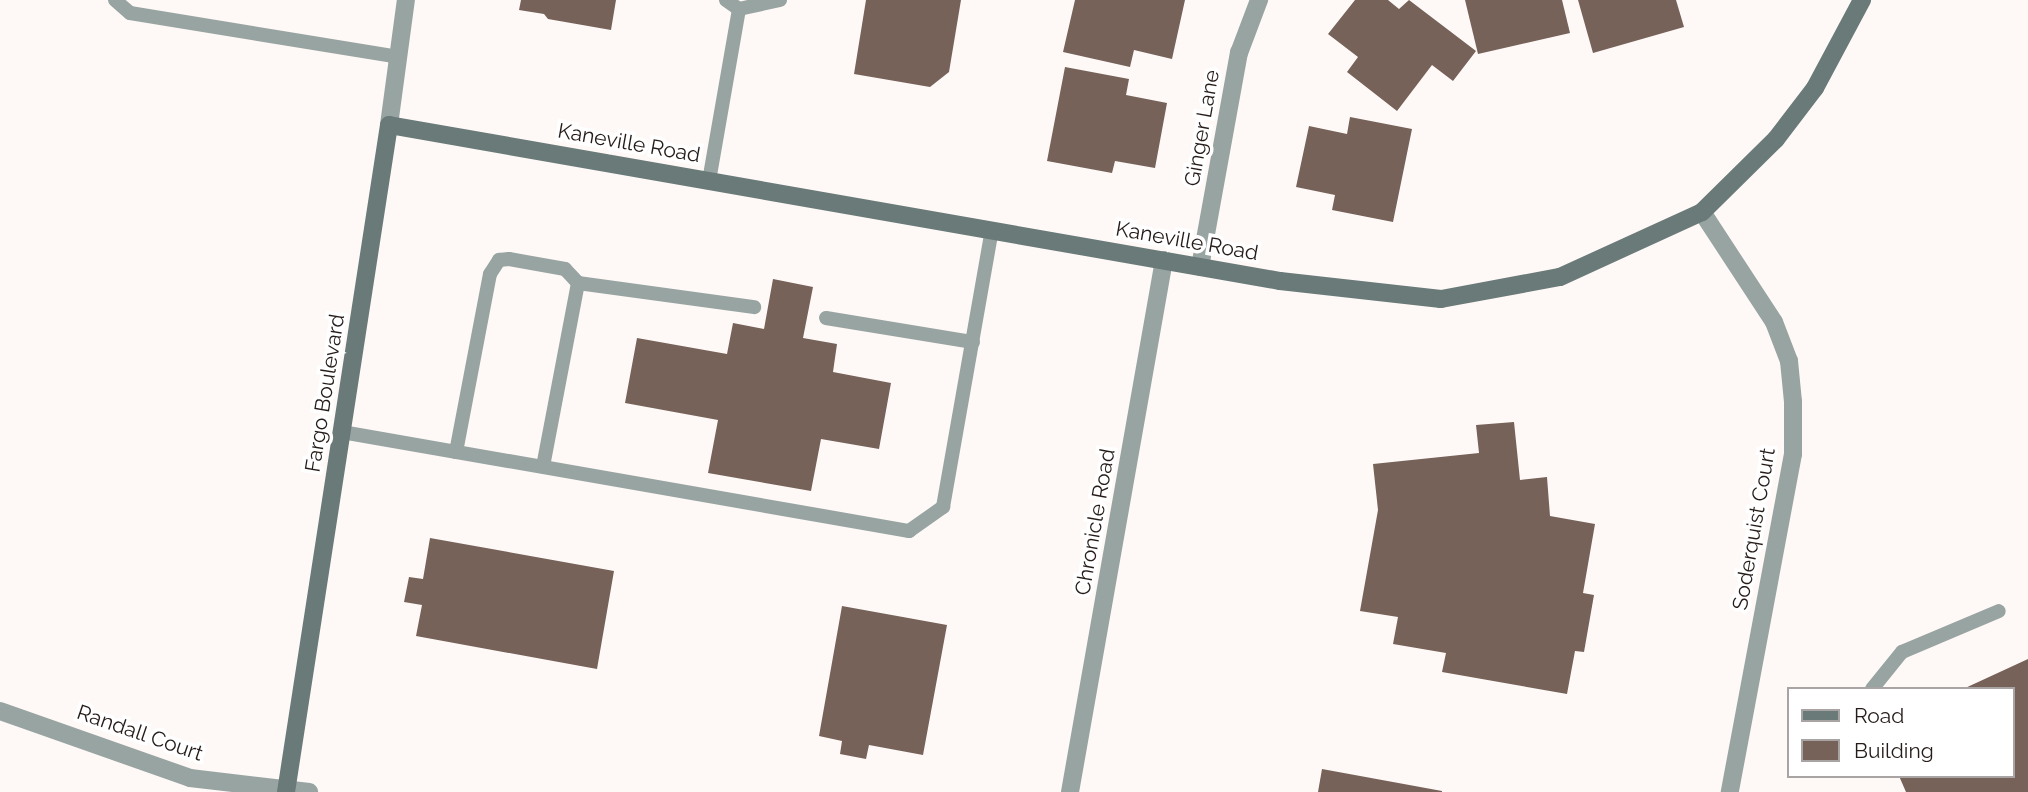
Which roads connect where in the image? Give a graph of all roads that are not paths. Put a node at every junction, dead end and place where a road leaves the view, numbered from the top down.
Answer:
1 (115, 0) edge
2 (406, 0) edge
3 (726, 0) edge
4 (780, 0) edge
5 (1259, 0) edge
6 (1862, 0) edge
7 (739, 9) junction
8 (398, 57) junction
9 (389, 125) junction
10 (709, 181) junction
11 (1702, 212) junction
12 (992, 230) junction
13 (1164, 260) junction
14 (1200, 267) junction
15 (578, 283) junction
16 (754, 307) dead end
17 (826, 318) dead end
18 (972, 342) junction
19 (342, 432) junction
20 (456, 452) junction
21 (543, 467) junction
22 (1999, 611) dead end
23 (1874, 687) edge
24 (0, 711) edge
25 (286, 790) edge
26 (309, 792) edge
27 (1070, 792) edge
28 (1730, 792) edge

1 - 8 lane
2 - 8 street, Fargo Boulevard
3 - 7 lane
4 - 7 lane
5 - 14 street, Ginger Lane
6 - 11 main road, Kaneville Road
7 - 10 lane
8 - 9 street, Fargo Boulevard
9 - 10 main road, Kaneville Road
9 - 19 main road, Fargo Boulevard
10 - 12 main road, Kaneville Road
11 - 14 main road, Kaneville Road
11 - 28 street, Soderquist Court
12 - 13 main road, Kaneville Road
12 - 18 lane
13 - 14 main road, Kaneville Road
13 - 27 street, Chronicle Road
15 - 16 lane
15 - 20 lane
15 - 21 lane
17 - 18 lane
18 - 21 lane
19 - 20 lane
19 - 25 main road, Fargo Boulevard
20 - 21 lane
22 - 23 lane
24 - 25 street, Randall Court
25 - 26 street, Randall Court

